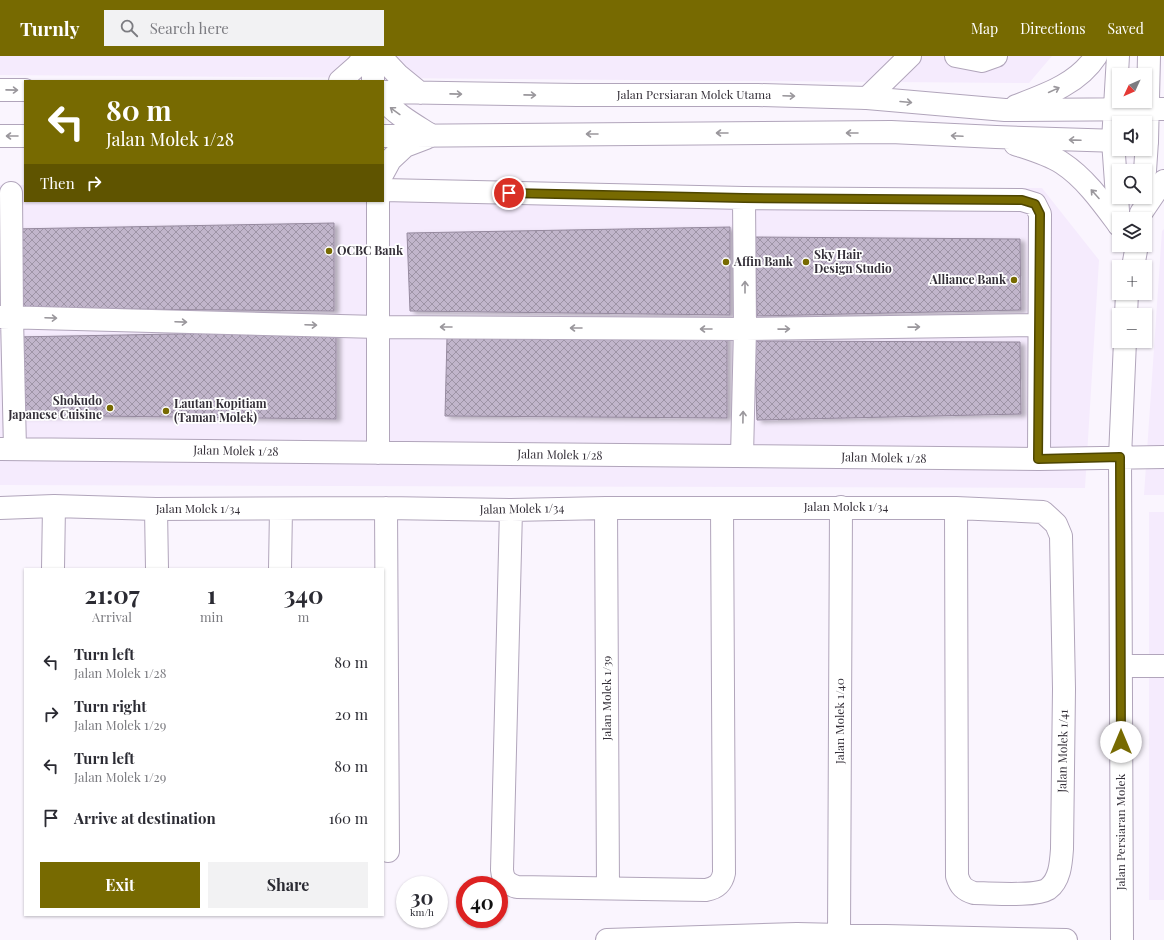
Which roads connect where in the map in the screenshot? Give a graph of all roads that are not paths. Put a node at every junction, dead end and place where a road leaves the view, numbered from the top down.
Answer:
1 (365, 56) edge
2 (373, 56) edge
3 (380, 56) edge
4 (910, 56) edge
5 (956, 56) edge
6 (996, 56) edge
7 (1096, 56) edge
8 (1118, 56) edge
9 (1149, 56) edge
10 (1117, 68) edge
11 (341, 80) edge
12 (373, 80) edge
13 (0, 90) edge
14 (24, 90) edge
15 (384, 92) edge
16 (420, 93) junction
17 (867, 98) junction
18 (384, 100) edge
19 (1115, 108) junction
20 (1156, 109) edge
21 (1005, 110) junction
22 (1115, 116) edge
23 (0, 136) edge
24 (24, 136) edge
25 (384, 136) edge
26 (432, 136) junction
27 (996, 137) junction
28 (1112, 141) edge
29 (1152, 142) edge
30 (1117, 156) edge
31 (384, 171) edge
32 (1164, 182) edge
33 (384, 190) edge
34 (12, 193) edge
35 (744, 198) junction
36 (378, 202) edge
37 (1141, 210) edge
38 (1119, 212) edge
39 (1112, 215) edge
40 (6, 317) edge
41 (1039, 325) junction
42 (378, 327) junction
43 (745, 329) junction
44 (1125, 348) edge
45 (8, 449) edge
46 (378, 453) junction
47 (742, 456) junction
48 (1120, 457) junction
49 (1164, 457) edge
50 (1038, 459) junction
51 (54, 506) junction
52 (841, 507) junction
53 (0, 508) edge
54 (386, 508) junction
55 (606, 508) junction
56 (722, 508) junction
57 (956, 508) junction
58 (156, 509) junction
59 (281, 509) junction
60 (511, 510) junction
61 (1043, 512) joint
62 (53, 568) edge
63 (157, 568) edge
64 (280, 568) edge
65 (1121, 666) junction
66 (1164, 666) edge
67 (388, 851) dead end
68 (608, 888) junction
69 (797, 937) edge
70 (844, 937) edge
71 (874, 938) edge
72 (915, 939) edge
73 (1000, 939) edge
74 (607, 940) edge
75 (1066, 940) edge
76 (1122, 940) edge

1 - 11 street
2 - 12 street
3 - 16 street
4 - 17 street
5 - 6 street
21 -> 7 street
8 - 10 street
9 - 20 street
13 -> 14 street
15 - 16 street, Jalan Persiaran Molek Utama
16 -> 17 street, Jalan Persiaran Molek Utama
17 -> 21 street, Jalan Persiaran Molek Utama
26 -> 18 street
19 - 20 street, Jalan Persiaran Molek Utama
19 - 21 street, Jalan Persiaran Molek Utama
19 - 22 street
20 - 29 street
24 -> 23 street
25 - 26 street
27 -> 26 street
26 - 31 street
28 -> 27 street
39 -> 27 street
30 - 38 street
32 - 37 street
33 - 35 street
34 - 40 street
35 - 41 street
43 -> 35 street
36 - 42 street
40 -> 42 street
40 - 45 street
43 -> 41 street
41 - 50 street
43 -> 42 street
42 - 46 street
47 -> 43 street
44 - 48 street, Jalan Persiaran Molek
45 - 46 street, Jalan Molek 1/28
46 - 47 street, Jalan Molek 1/28
47 - 50 street, Jalan Molek 1/28
48 - 49 street, Jalan Molek 1/28
48 - 50 street, Jalan Molek 1/28
48 - 65 street, Jalan Persiaran Molek
51 - 53 street, Jalan Molek 1/34
51 - 58 street, Jalan Molek 1/34
51 - 62 street
52 - 56 street, Jalan Molek 1/34
52 - 57 street, Jalan Molek 1/34
52 - 70 street, Jalan Molek 1/40
54 - 59 street, Jalan Molek 1/34
54 - 60 street, Jalan Molek 1/34
54 - 67 street
55 - 56 street, Jalan Molek 1/34
55 - 60 street, Jalan Molek 1/34
55 - 68 street, Jalan Molek 1/39
56 - 68 street
57 - 61 street, Jalan Molek 1/34
57 - 61 street, Jalan Molek 1/41
58 - 59 street, Jalan Molek 1/34
58 - 63 street
59 - 64 street
60 - 68 street
65 - 66 street
65 - 76 street, Jalan Persiaran Molek
69 - 70 street
69 - 74 street
70 - 71 street
71 - 72 street
72 - 73 street
73 - 75 street

